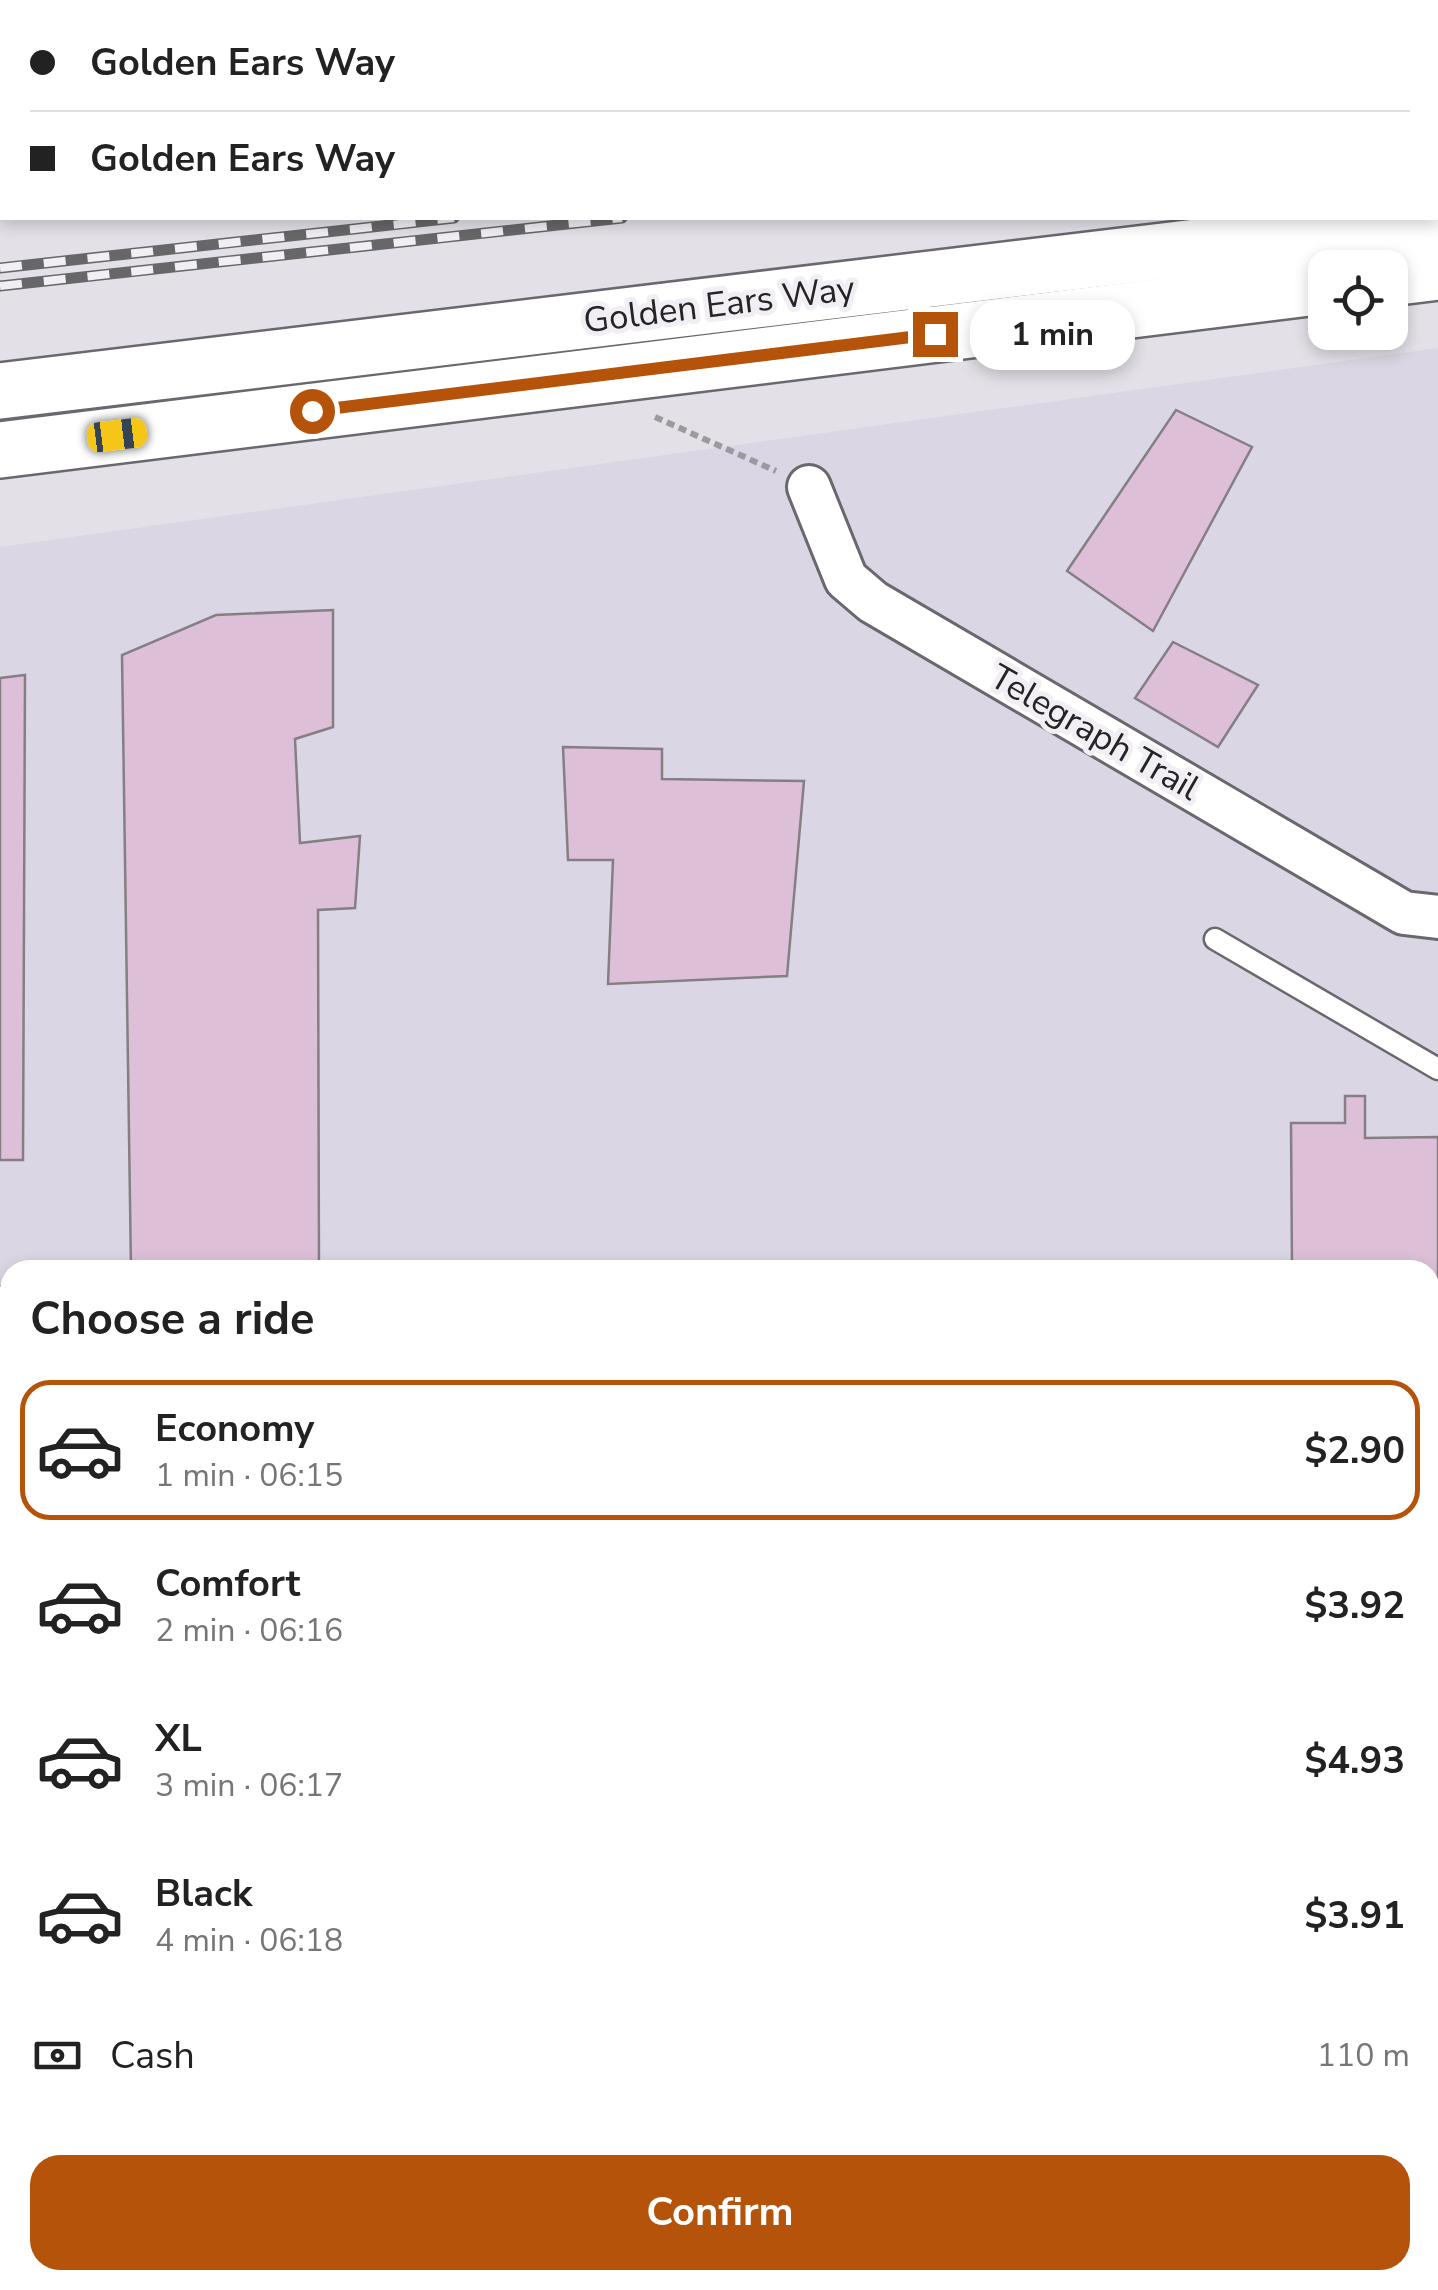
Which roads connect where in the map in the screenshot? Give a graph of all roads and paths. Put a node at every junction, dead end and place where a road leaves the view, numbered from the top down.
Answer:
1 (1421, 220) edge
2 (1438, 272) edge
3 (1408, 276) edge
4 (1308, 288) edge
5 (0, 391) edge
6 (636, 419) dead end
7 (0, 450) edge
8 (809, 487) joint
9 (1438, 917) edge
10 (1216, 939) dead end
11 (1438, 1069) edge

1 - 5 main road, Golden Ears Way
2 - 3 main road
4 - 7 main road, Golden Ears Way
6 - 8 path
8 - 9 street, Telegraph Trail
10 - 11 lane

